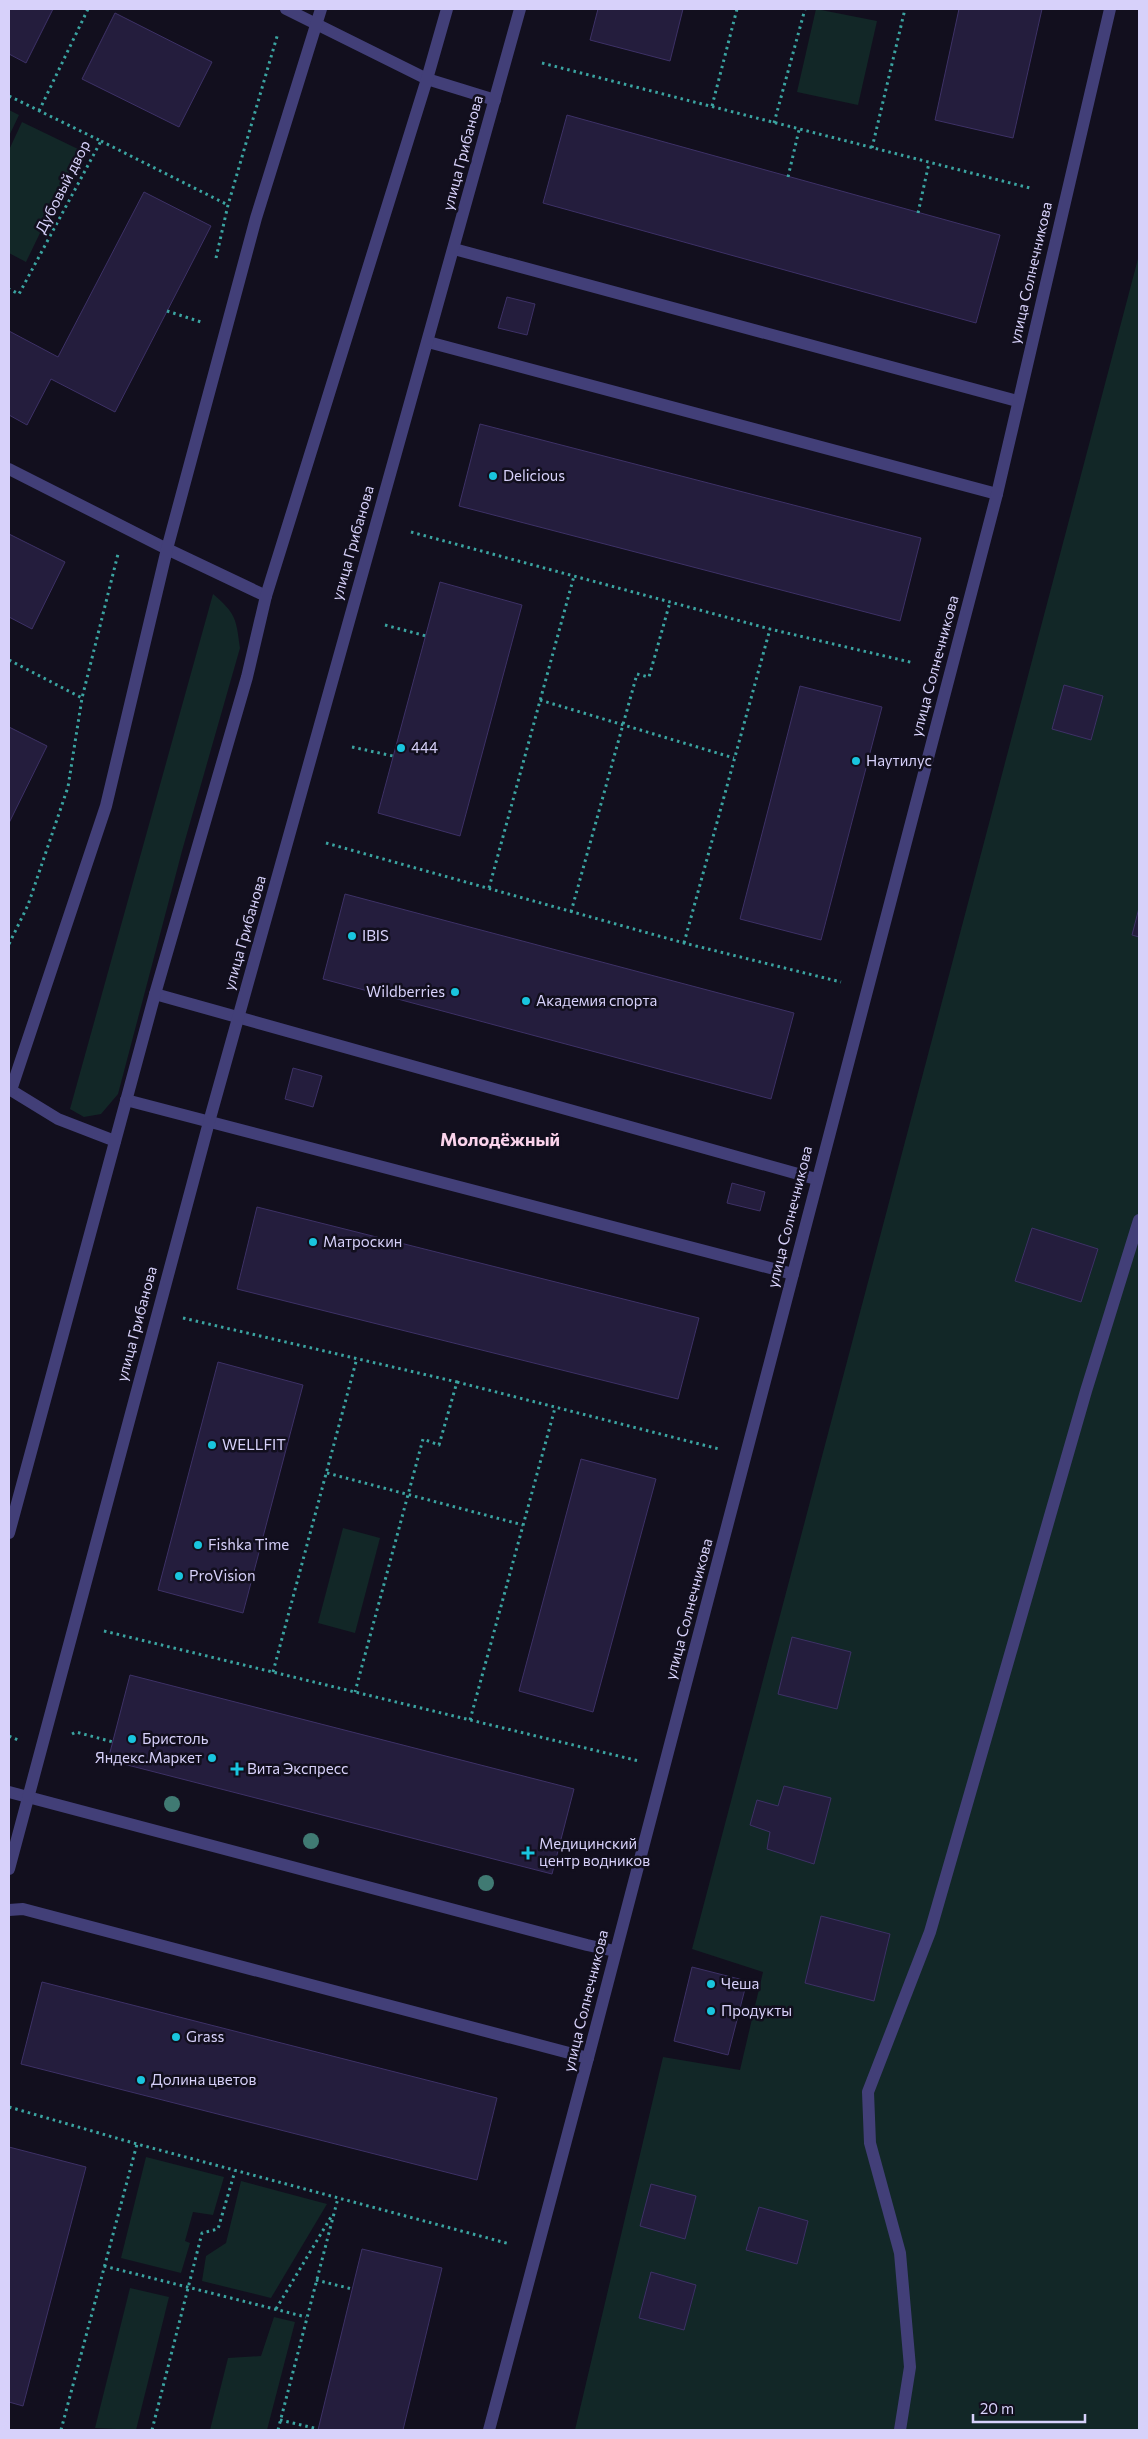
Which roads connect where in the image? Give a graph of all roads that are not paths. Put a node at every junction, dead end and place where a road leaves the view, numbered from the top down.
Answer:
1 (286, 9) edge
2 (321, 9) edge
3 (447, 9) edge
4 (520, 9) edge
5 (1110, 9) edge
6 (314, 24) junction
7 (427, 79) junction
8 (495, 100) junction
9 (454, 250) junction
10 (428, 342) junction
11 (1017, 401) junction
12 (9, 469) edge
13 (997, 494) junction
14 (167, 549) junction
15 (266, 596) junction
16 (155, 994) junction
17 (238, 1016) junction
18 (10, 1090) edge
19 (126, 1100) junction
20 (209, 1122) junction
21 (115, 1140) junction
22 (816, 1179) junction
23 (1139, 1220) edge
24 (793, 1274) junction
25 (9, 1533) edge
26 (9, 1792) edge
27 (28, 1796) junction
28 (9, 1869) edge
29 (9, 1910) edge
30 (615, 1951) junction
31 (588, 2058) junction
32 (489, 2430) edge
33 (900, 2430) edge

1 - 6 street
2 - 6 street
3 - 7 street
4 - 8 street, улица Грибанова
5 - 11 street, улица Солнечникова
6 - 7 street
6 - 14 street
7 - 8 street
7 - 15 street
8 - 9 street, улица Грибанова
9 - 10 street, улица Грибанова
9 - 11 street
10 - 13 street
10 - 17 street, улица Грибанова
11 - 13 street, улица Солнечникова
12 - 14 street
13 - 22 street, улица Солнечникова
14 - 15 street
14 - 18 street
15 - 16 street
16 - 17 street
16 - 19 street
17 - 20 street, улица Грибанова
17 - 22 street
18 - 21 street
19 - 20 street
19 - 21 street
20 - 24 street
20 - 27 street, улица Грибанова
21 - 25 street
22 - 24 street, улица Солнечникова
23 - 33 street
24 - 30 street, улица Солнечникова
26 - 27 street
27 - 28 street, улица Грибанова
27 - 30 street
29 - 31 street
30 - 31 street, улица Солнечникова
31 - 32 street, улица Солнечникова

